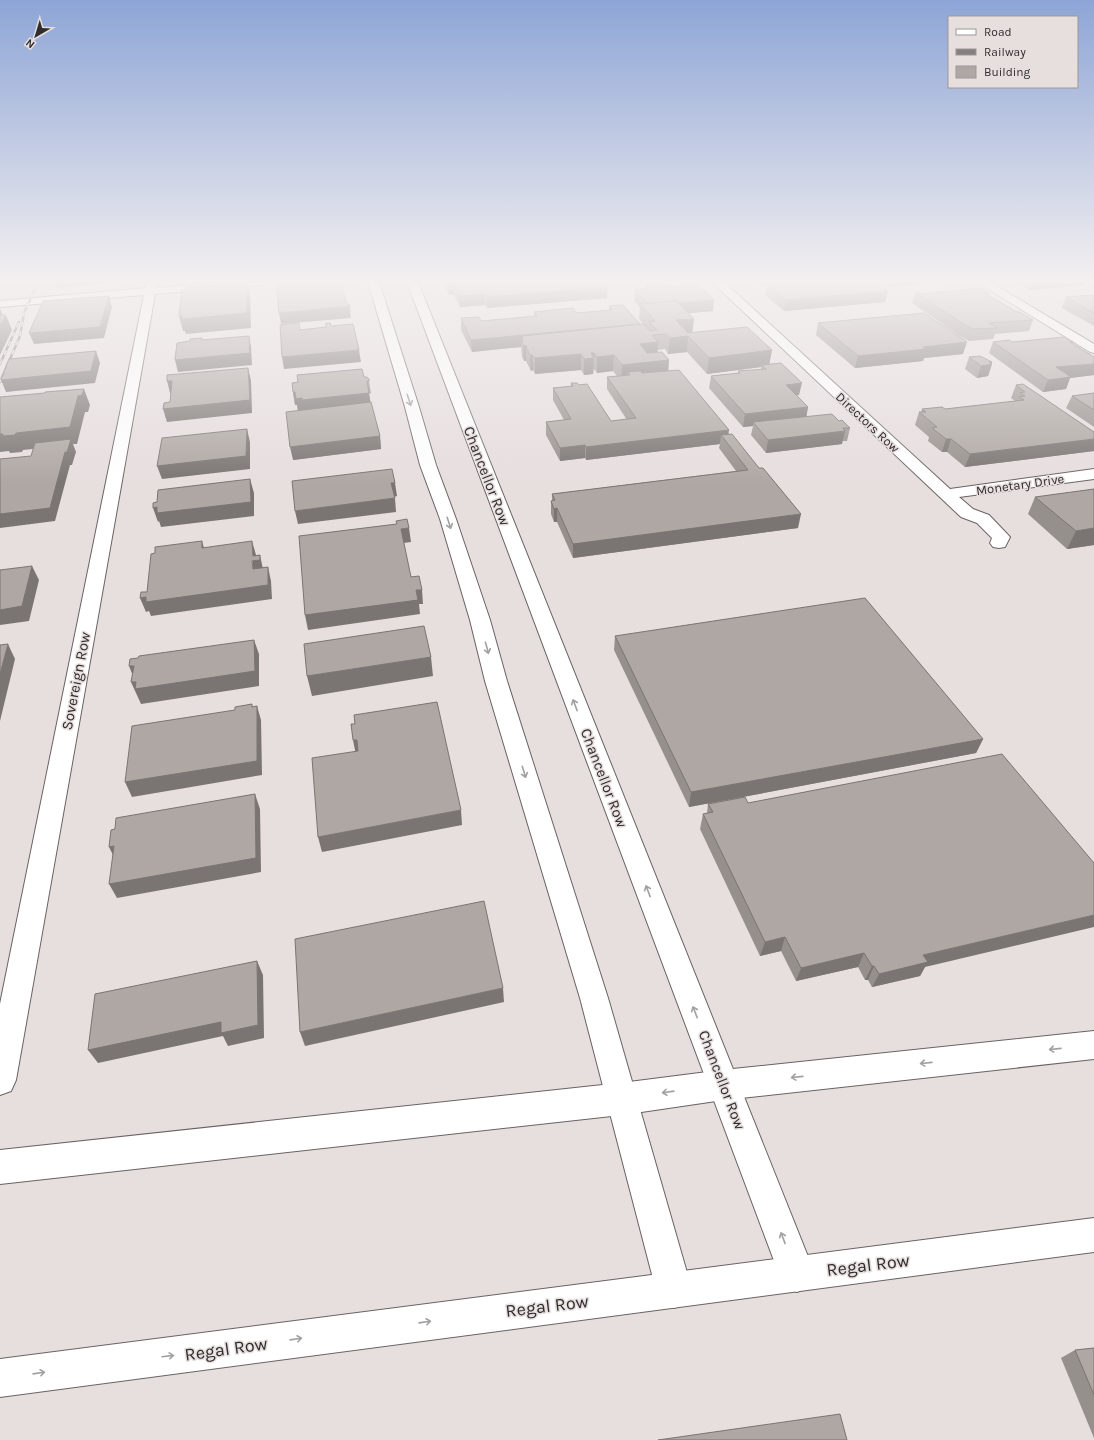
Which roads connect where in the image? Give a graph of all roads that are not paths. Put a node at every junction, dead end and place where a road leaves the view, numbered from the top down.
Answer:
1 (139, 349) edge
2 (394, 349) edge
3 (438, 349) edge
4 (790, 349) edge
5 (1094, 474) edge
6 (946, 494) junction
7 (1005, 548) dead end
8 (1094, 1045) edge
9 (0, 1080) edge
10 (724, 1085) junction
11 (621, 1099) junction
12 (0, 1167) edge
13 (1094, 1235) edge
14 (797, 1274) junction
15 (674, 1290) junction
16 (0, 1378) edge

1 - 9 street, Sovereign Row
2 -> 11 street
10 -> 3 street, Chancellor Row
4 - 6 street, Directors Row
5 - 6 street, Monetary Drive
6 - 7 street, Directors Row
8 -> 10 street
10 -> 11 street
14 -> 10 street, Chancellor Row
11 - 12 street
11 - 15 street
13 - 14 street, Regal Row
14 - 15 street, Regal Row
16 -> 15 street, Regal Row

